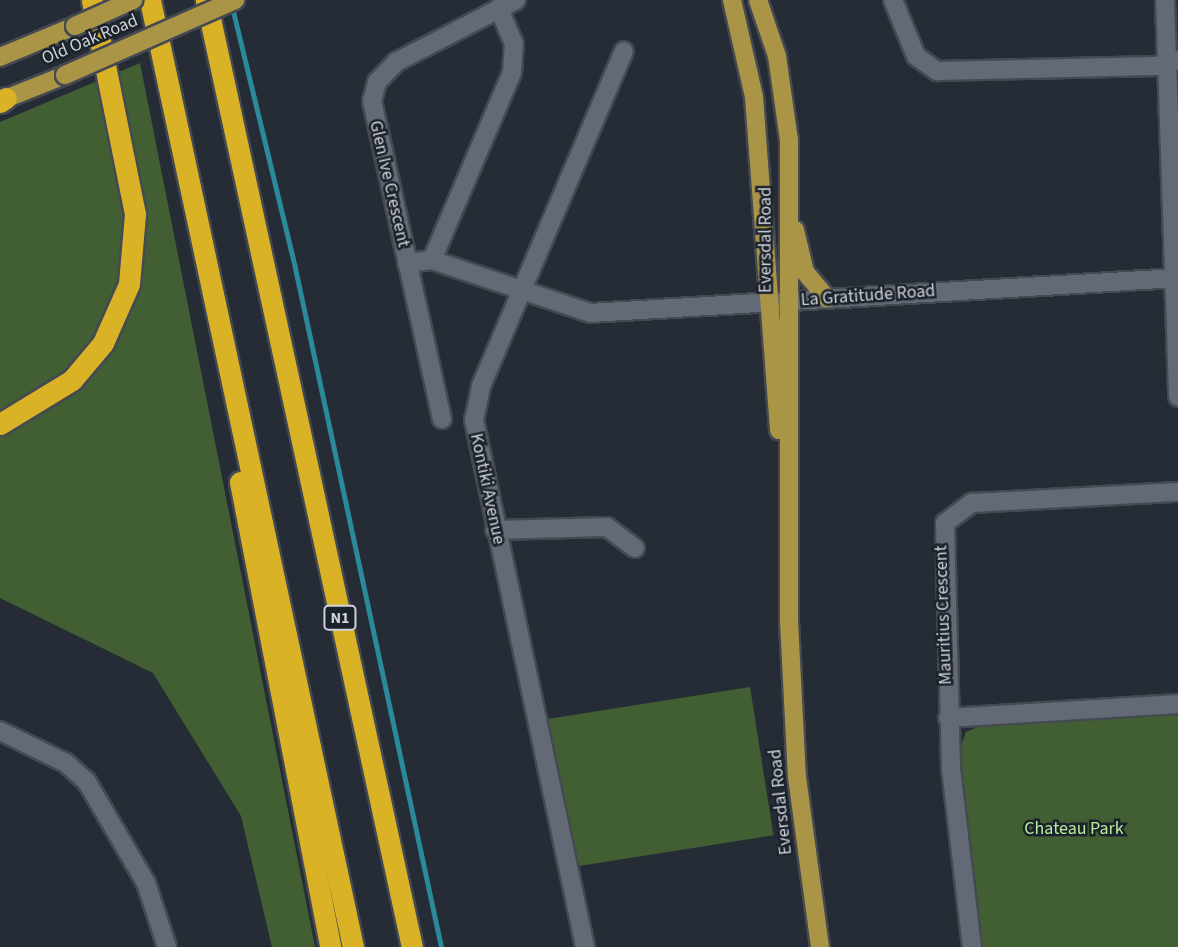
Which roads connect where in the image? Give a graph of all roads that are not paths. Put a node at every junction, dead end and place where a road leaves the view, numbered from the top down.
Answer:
1 (92, 0) edge
2 (133, 0) edge
3 (150, 0) edge
4 (206, 0) edge
5 (235, 0) edge
6 (516, 0) edge
7 (733, 0) edge
8 (758, 0) edge
9 (893, 0) edge
10 (1165, 0) edge
11 (499, 8) junction
12 (624, 51) dead end
13 (0, 58) edge
14 (1172, 62) edge
15 (2, 101) edge
16 (789, 140) junction
17 (432, 260) junction
18 (407, 263) junction
19 (1175, 278) edge
20 (520, 293) junction
21 (827, 298) junction
22 (787, 301) junction
23 (765, 304) junction
24 (222, 326) junction
25 (1178, 397) edge
26 (442, 419) dead end
27 (0, 424) edge
28 (786, 485) junction
29 (1178, 492) edge
30 (495, 530) junction
31 (635, 548) dead end
32 (1178, 704) edge
33 (948, 718) junction
34 (0, 731) edge
35 (167, 947) edge
36 (330, 947) edge
37 (353, 947) edge
38 (412, 947) edge
39 (585, 947) edge
40 (820, 947) edge
41 (972, 947) edge

1 - 27 highway
2 - 13 main road, Old Oak Road, bridge
3 - 24 highway
4 - 38 highway, N1
5 - 15 main road, Old Oak Road, bridge
6 - 11 street, Glen Ive Crescent
7 - 23 main road, Eversdal Road
8 - 16 main road, Eversdal Road
9 - 14 street
10 - 14 street
11 - 17 street, Glen Ive Crescent
11 - 18 street, Glen Ive Crescent
12 - 20 street, Kontiki Avenue
14 - 19 street
16 - 21 main road
16 - 22 main road, Eversdal Road
17 - 18 street, Glen Ive Crescent
17 - 20 street, Glen Ive Crescent
18 - 26 street, Glen Ive Crescent
19 - 21 street, La Gratitude Road
19 - 25 street
20 - 23 street, La Gratitude Road
20 - 30 street, Kontiki Avenue
21 - 22 street, La Gratitude Road
22 - 23 street, La Gratitude Road
22 - 28 main road, Eversdal Road
23 - 28 main road, Eversdal Road
24 - 36 highway
24 - 37 highway
28 - 40 main road, Eversdal Road
29 - 33 street, Mauritius Crescent
30 - 31 street
30 - 39 street, Kontiki Avenue
32 - 33 street
33 - 41 street, Mauritius Crescent
34 - 35 street

